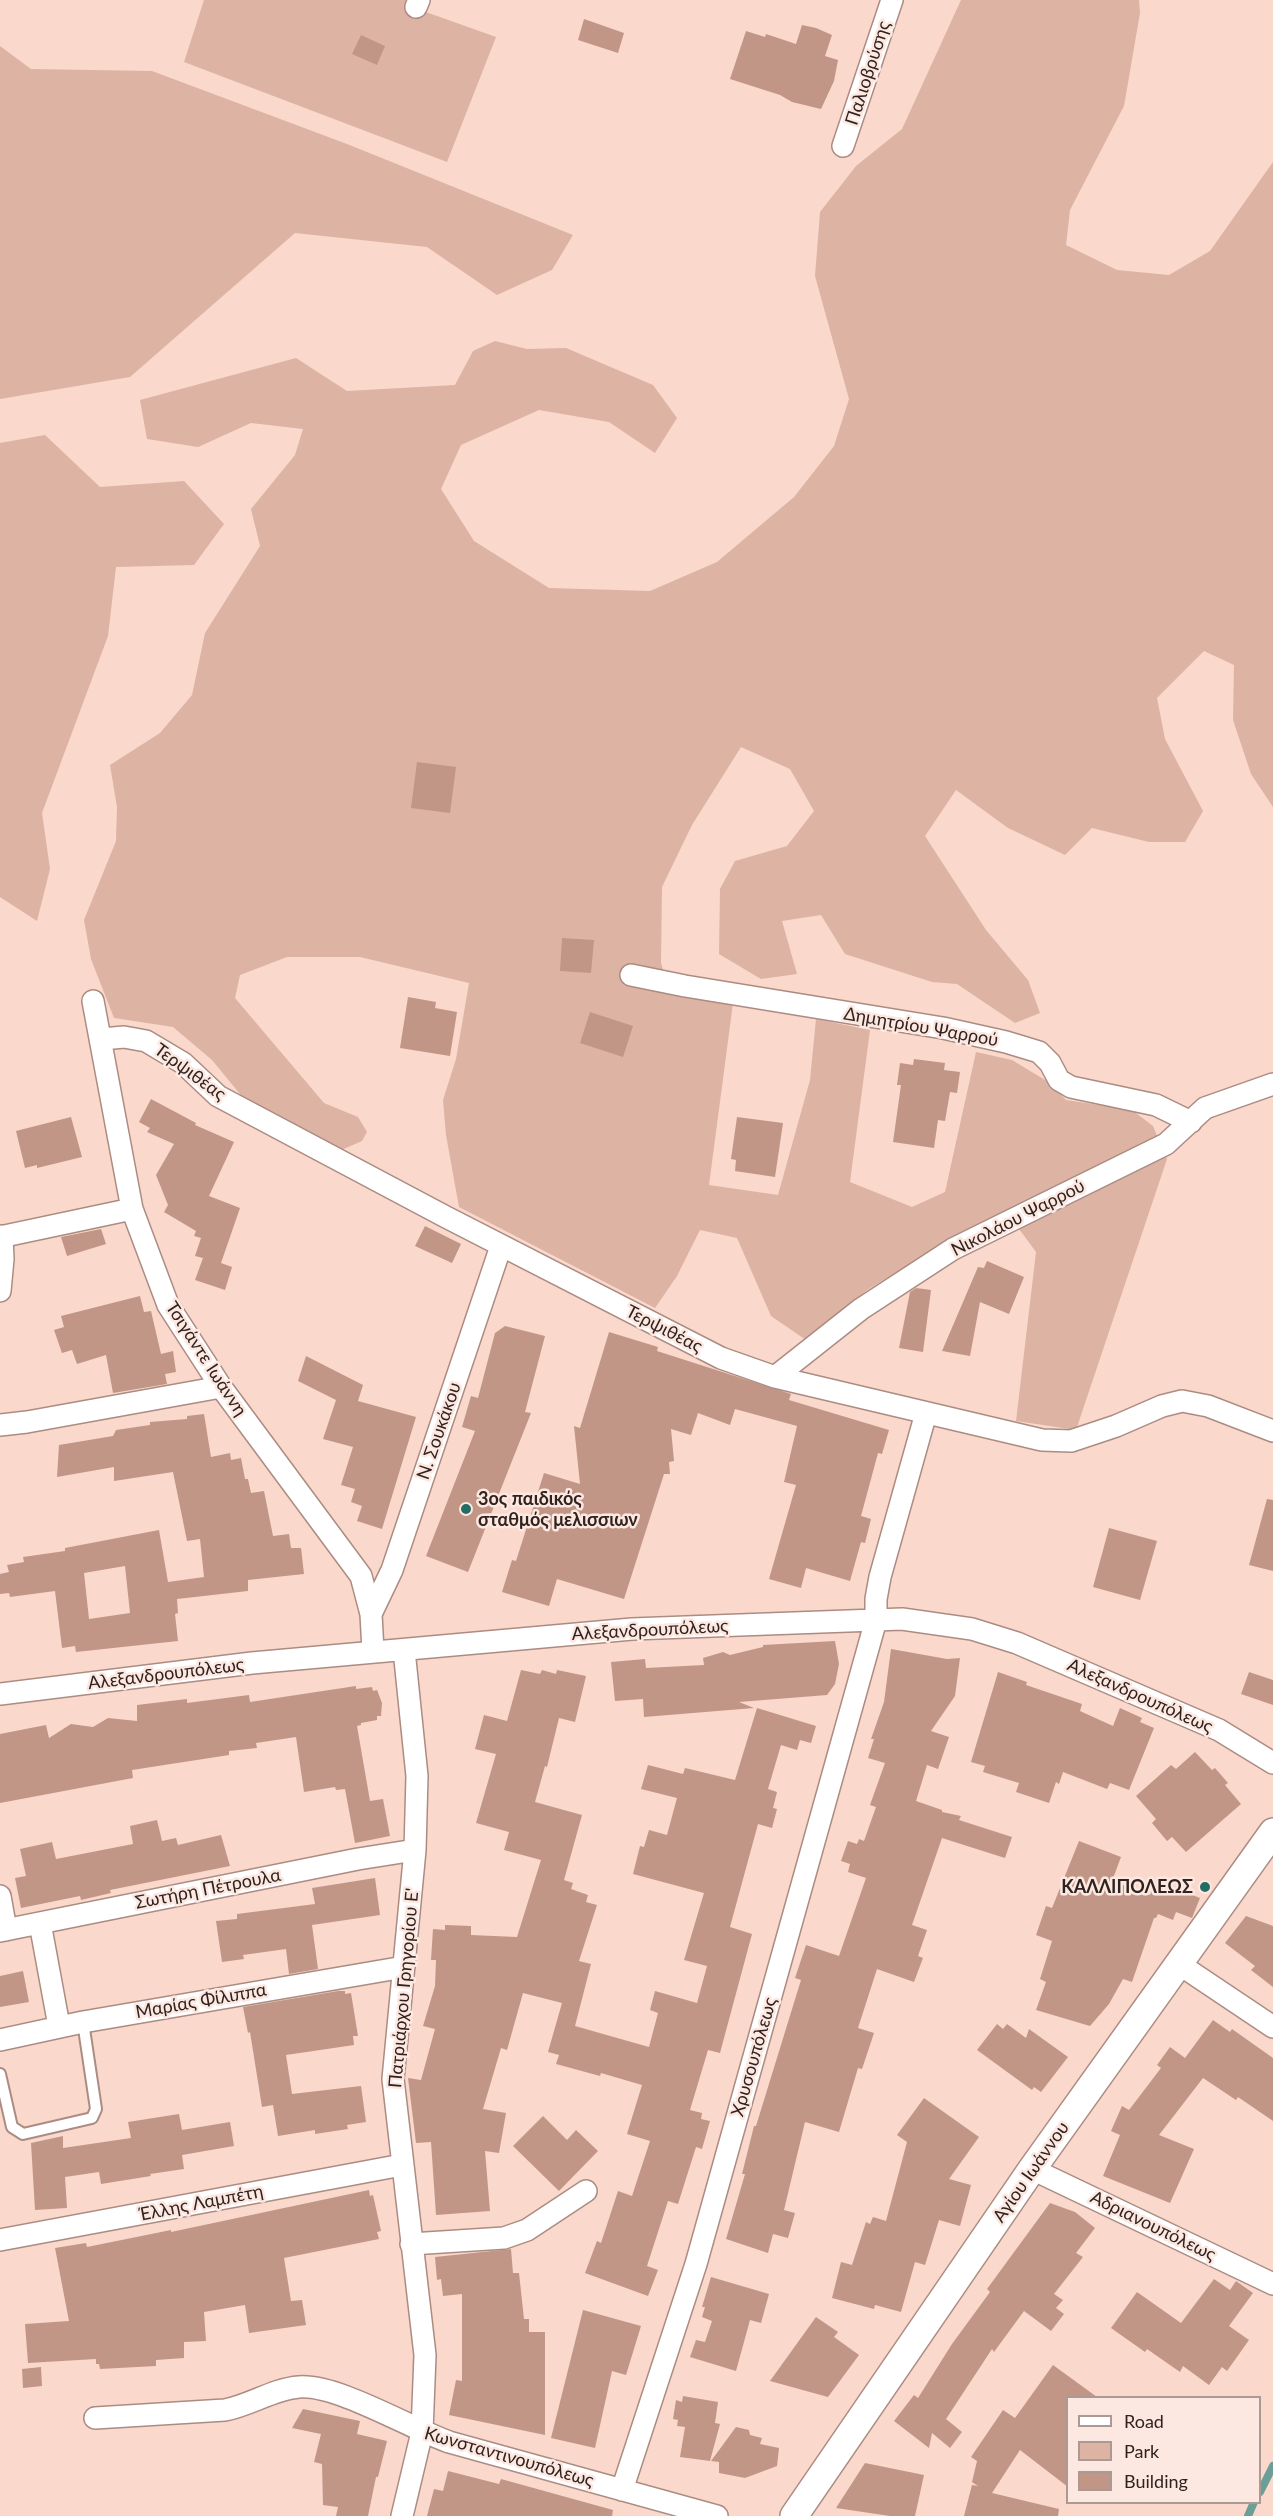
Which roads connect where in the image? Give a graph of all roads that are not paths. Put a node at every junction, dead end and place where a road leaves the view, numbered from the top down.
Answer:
1 (892, 0) edge
2 (843, 146) dead end
3 (631, 975) dead end
4 (93, 1002) dead end
5 (102, 1039) junction
6 (1273, 1084) edge
7 (1191, 1122) junction
8 (132, 1209) junction
9 (1, 1236) edge
10 (501, 1246) junction
11 (0, 1291) edge
12 (775, 1377) junction
13 (221, 1387) junction
14 (926, 1413) junction
15 (0, 1425) edge
16 (1273, 1431) edge
17 (371, 1614) junction
18 (876, 1620) junction
19 (404, 1650) junction
20 (373, 1651) junction
21 (0, 1694) edge
22 (1273, 1763) edge
23 (1273, 1832) edge
24 (416, 1850) junction
25 (0, 1896) edge
26 (40, 1923) junction
27 (3, 1930) edge
28 (1179, 1964) junction
29 (404, 1967) junction
30 (83, 2022) junction
31 (59, 2026) junction
32 (1273, 2027) edge
33 (0, 2040) edge
34 (0, 2074) edge
35 (402, 2165) junction
36 (1032, 2169) junction
37 (586, 2191) dead end
38 (0, 2240) edge
39 (411, 2244) junction
40 (1273, 2284) edge
41 (95, 2418) dead end
42 (422, 2433) junction
43 (622, 2490) junction
44 (402, 2516) edge
45 (717, 2516) edge
46 (794, 2516) edge

1 - 2 street, Παλιοβρύσης
3 - 7 street, Δημητρίου Ψαρρού
4 - 5 street, Τσιγάντε Ιωάννη
5 - 8 street, Τσιγάντε Ιωάννη
5 - 10 street, Τερψιθέας
6 - 7 street, Νικολάου Ψαρρού
7 - 12 street, Νικολάου Ψαρρού
8 - 9 street
8 - 13 street, Τσιγάντε Ιωάννη
9 - 11 street
10 - 12 street, Τερψιθέας
10 - 17 street, Ν. Σουκάκου
12 - 14 street, Τερψιθέας
13 - 15 street
13 - 17 street, Τσιγάντε Ιωάννη
14 - 16 street, Τερψιθέας
14 - 18 street, Χρυσουπόλεως
17 - 20 street, Τσιγάντε Ιωάννη
18 - 19 street, Αλεξανδρουπόλεως
18 - 22 street, Αλεξανδρουπόλεως
18 - 43 street, Χρυσουπόλεως
19 - 20 street, Αλεξανδρουπόλεως
19 - 24 street, Πατριάρχου Γρηγορίου Ε'
20 - 21 street, Αλεξανδρουπόλεως
23 - 28 street, Αγίου Ιωάννου
24 - 26 street, Σωτήρη Πέτρουλα
24 - 29 street, Πατριάρχου Γρηγορίου Ε'
25 - 27 street
26 - 27 street, Σωτήρη Πέτρουλα
26 - 31 street
28 - 32 street
28 - 36 street, Αγίου Ιωάννου
29 - 30 street, Μαρίας Φίλιππα
29 - 35 street, Πατριάρχου Γρηγορίου Ε'
30 - 31 street, Μαρίας Φίλιππα
30 - 34 lane
31 - 33 street, Μαρίας Φίλιππα
35 - 38 street, Έλλης Λαμπέτη
35 - 39 street, Πατριάρχου Γρηγορίου Ε'
36 - 40 street, Αδριανουπόλεως
36 - 46 street, Αγίου Ιωάννου
37 - 39 street
39 - 42 street, Πατριάρχου Γρηγορίου Ε'
41 - 42 street, Κωνσταντινουπόλεως
42 - 43 street, Κωνσταντινουπόλεως
42 - 44 street, Πατριάρχου Γρηγορίου Ε'
43 - 45 street, Κωνσταντινουπόλεως

